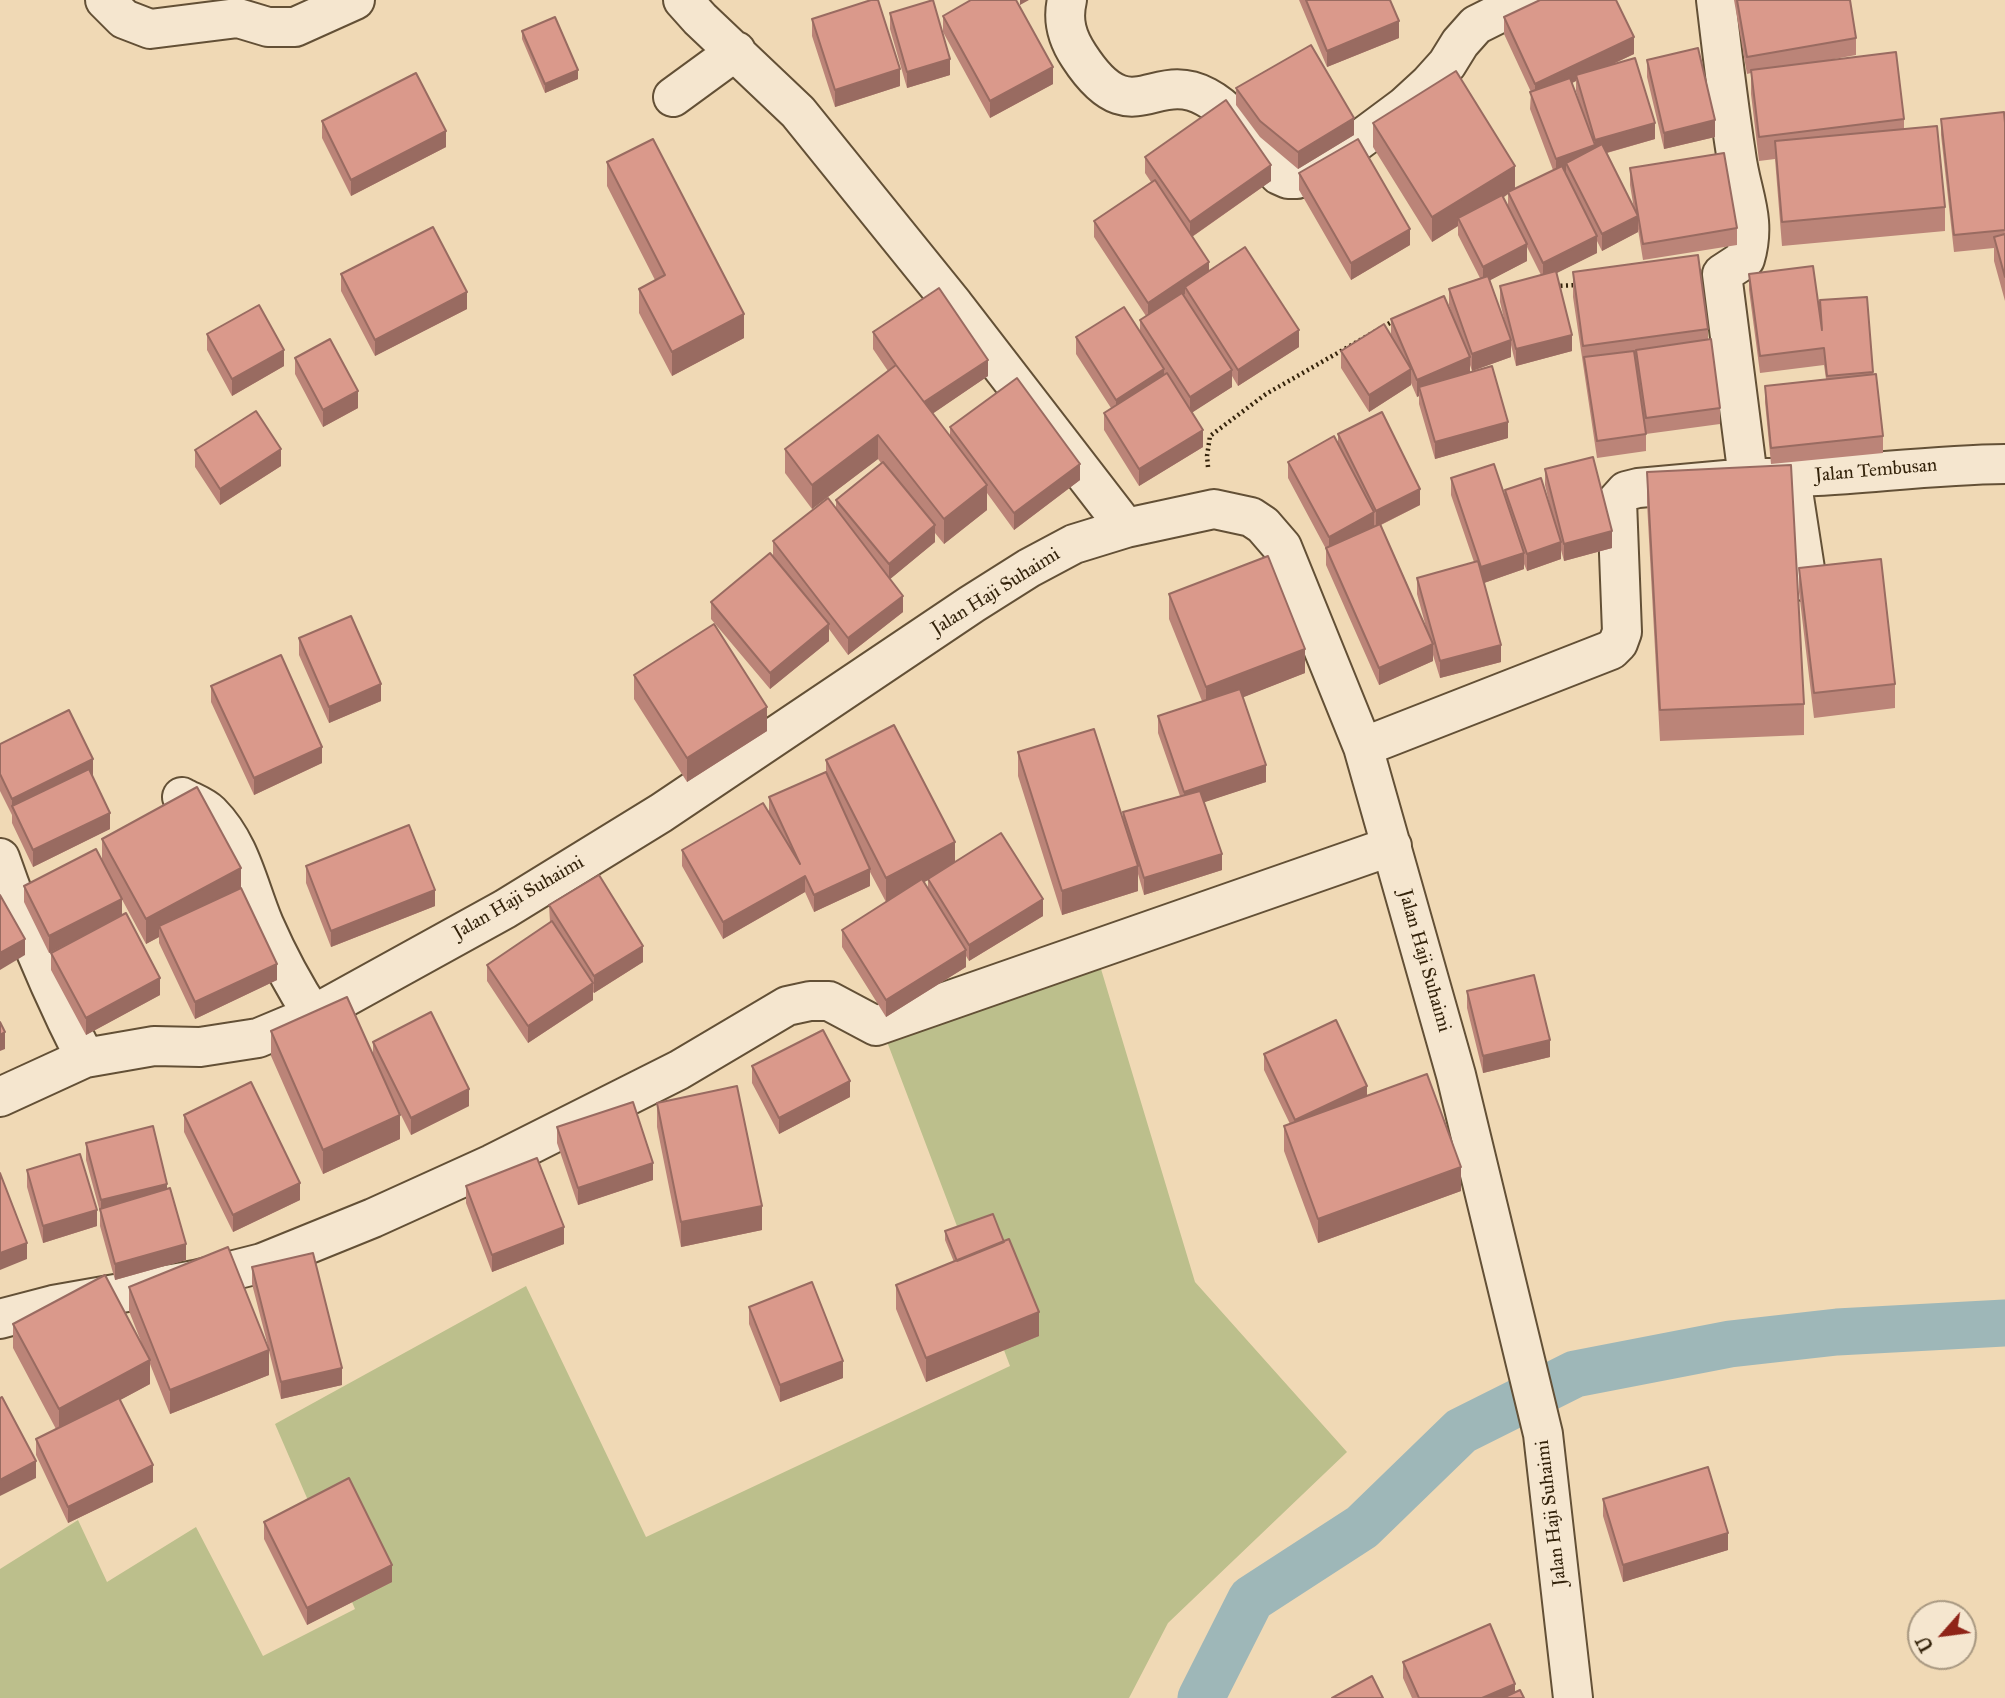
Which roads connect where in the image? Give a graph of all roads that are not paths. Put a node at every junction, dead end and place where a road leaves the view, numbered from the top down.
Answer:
1 (105, 0) edge
2 (355, 0) edge
3 (683, 0) edge
4 (1066, 0) edge
5 (1526, 0) edge
6 (1716, 0) edge
7 (736, 51) junction
8 (673, 97) dead end
9 (2005, 464) edge
10 (1748, 478) junction
11 (1791, 478) junction
12 (1126, 528) junction
13 (1807, 582) edge
14 (1363, 747) junction
15 (182, 797) edge
16 (1392, 846) junction
17 (0, 858) edge
18 (313, 1015) junction
19 (85, 1058) junction
20 (0, 1097) edge
21 (0, 1319) edge
22 (1573, 1698) edge

1 - 2 street
3 - 7 street
4 - 5 street
6 - 10 street
7 - 8 street
7 - 12 street
9 - 11 street, Jalan Tembusan
10 - 11 street, Jalan Tembusan
10 - 14 street, Jalan Tembusan
11 - 13 street
12 - 14 street, Jalan Haji Suhaimi
12 - 18 street, Jalan Haji Suhaimi
14 - 16 street, Jalan Haji Suhaimi
15 - 18 street
16 - 21 street
16 - 22 street, Jalan Haji Suhaimi
17 - 19 street
18 - 19 street, Jalan Haji Suhaimi
19 - 20 street, Jalan Haji Suhaimi

